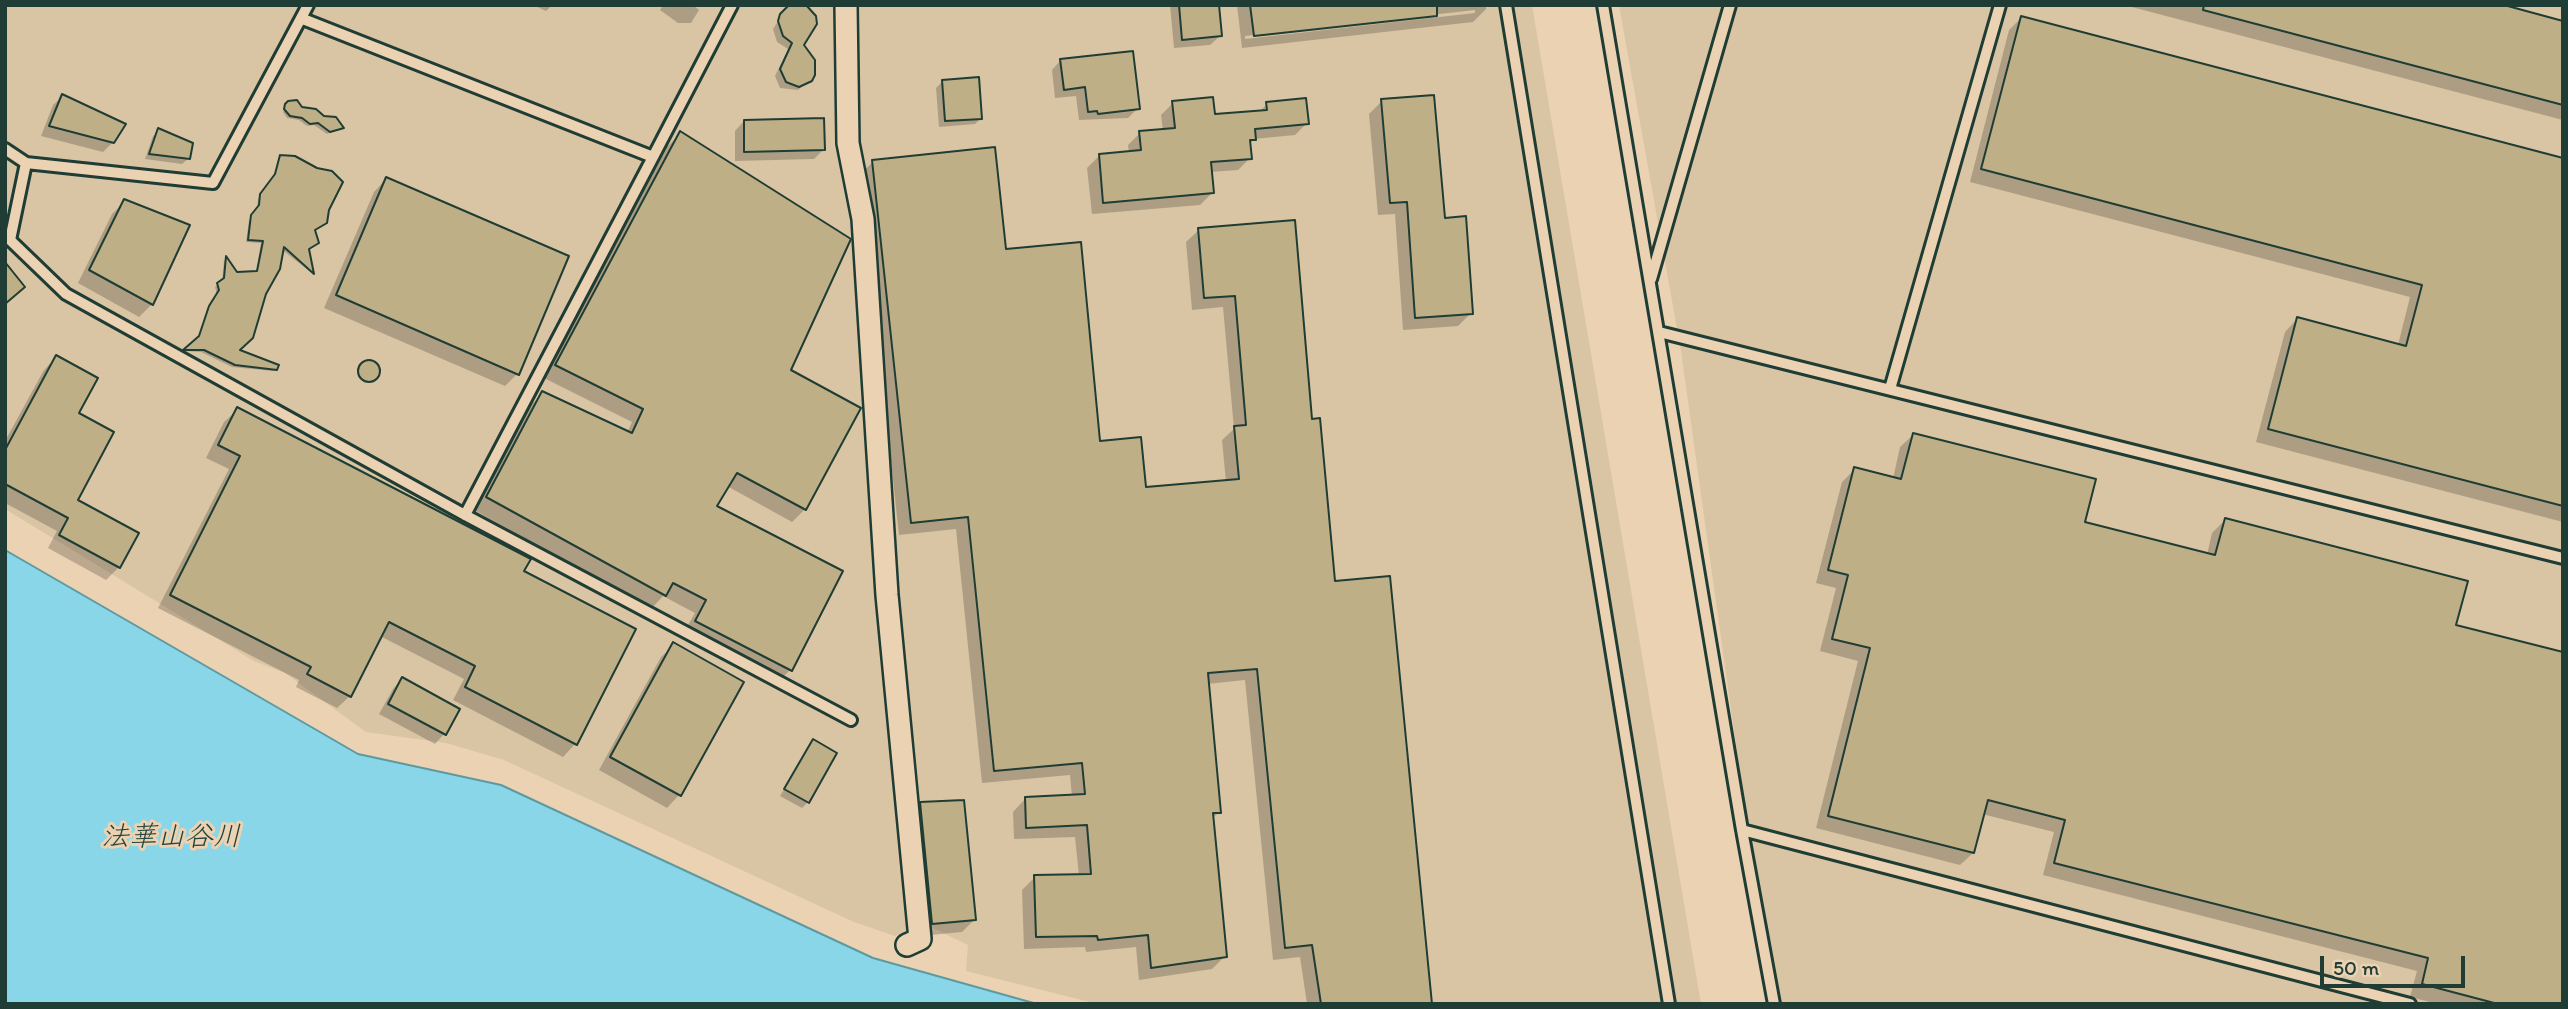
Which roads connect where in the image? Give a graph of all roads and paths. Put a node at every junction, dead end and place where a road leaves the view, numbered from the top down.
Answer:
1 (308, 5) edge
2 (732, 5) edge
3 (846, 5) edge
4 (1506, 5) edge
5 (1603, 5) edge
6 (1730, 5) edge
7 (2000, 5) edge
8 (303, 19) junction
9 (5, 149) edge
10 (653, 157) junction
11 (26, 163) junction
12 (1650, 281) junction
13 (1658, 332) junction
14 (1890, 389) junction
15 (465, 515) junction
16 (2563, 558) edge
17 (851, 720) dead end
18 (1742, 830) junction
19 (907, 945) dead end
20 (1669, 1004) edge
21 (1774, 1004) edge
22 (2410, 1004) edge

1 - 8 lane
2 - 10 lane
3 - 19 street
4 - 20 lane
5 - 12 lane
6 - 12 lane
7 - 14 lane
8 - 10 lane
8 - 11 lane
9 - 11 lane
10 - 15 lane
11 - 15 lane
12 - 13 lane
13 - 14 lane
13 - 18 lane
14 - 16 lane
15 - 17 lane
18 - 21 lane
18 - 22 lane

